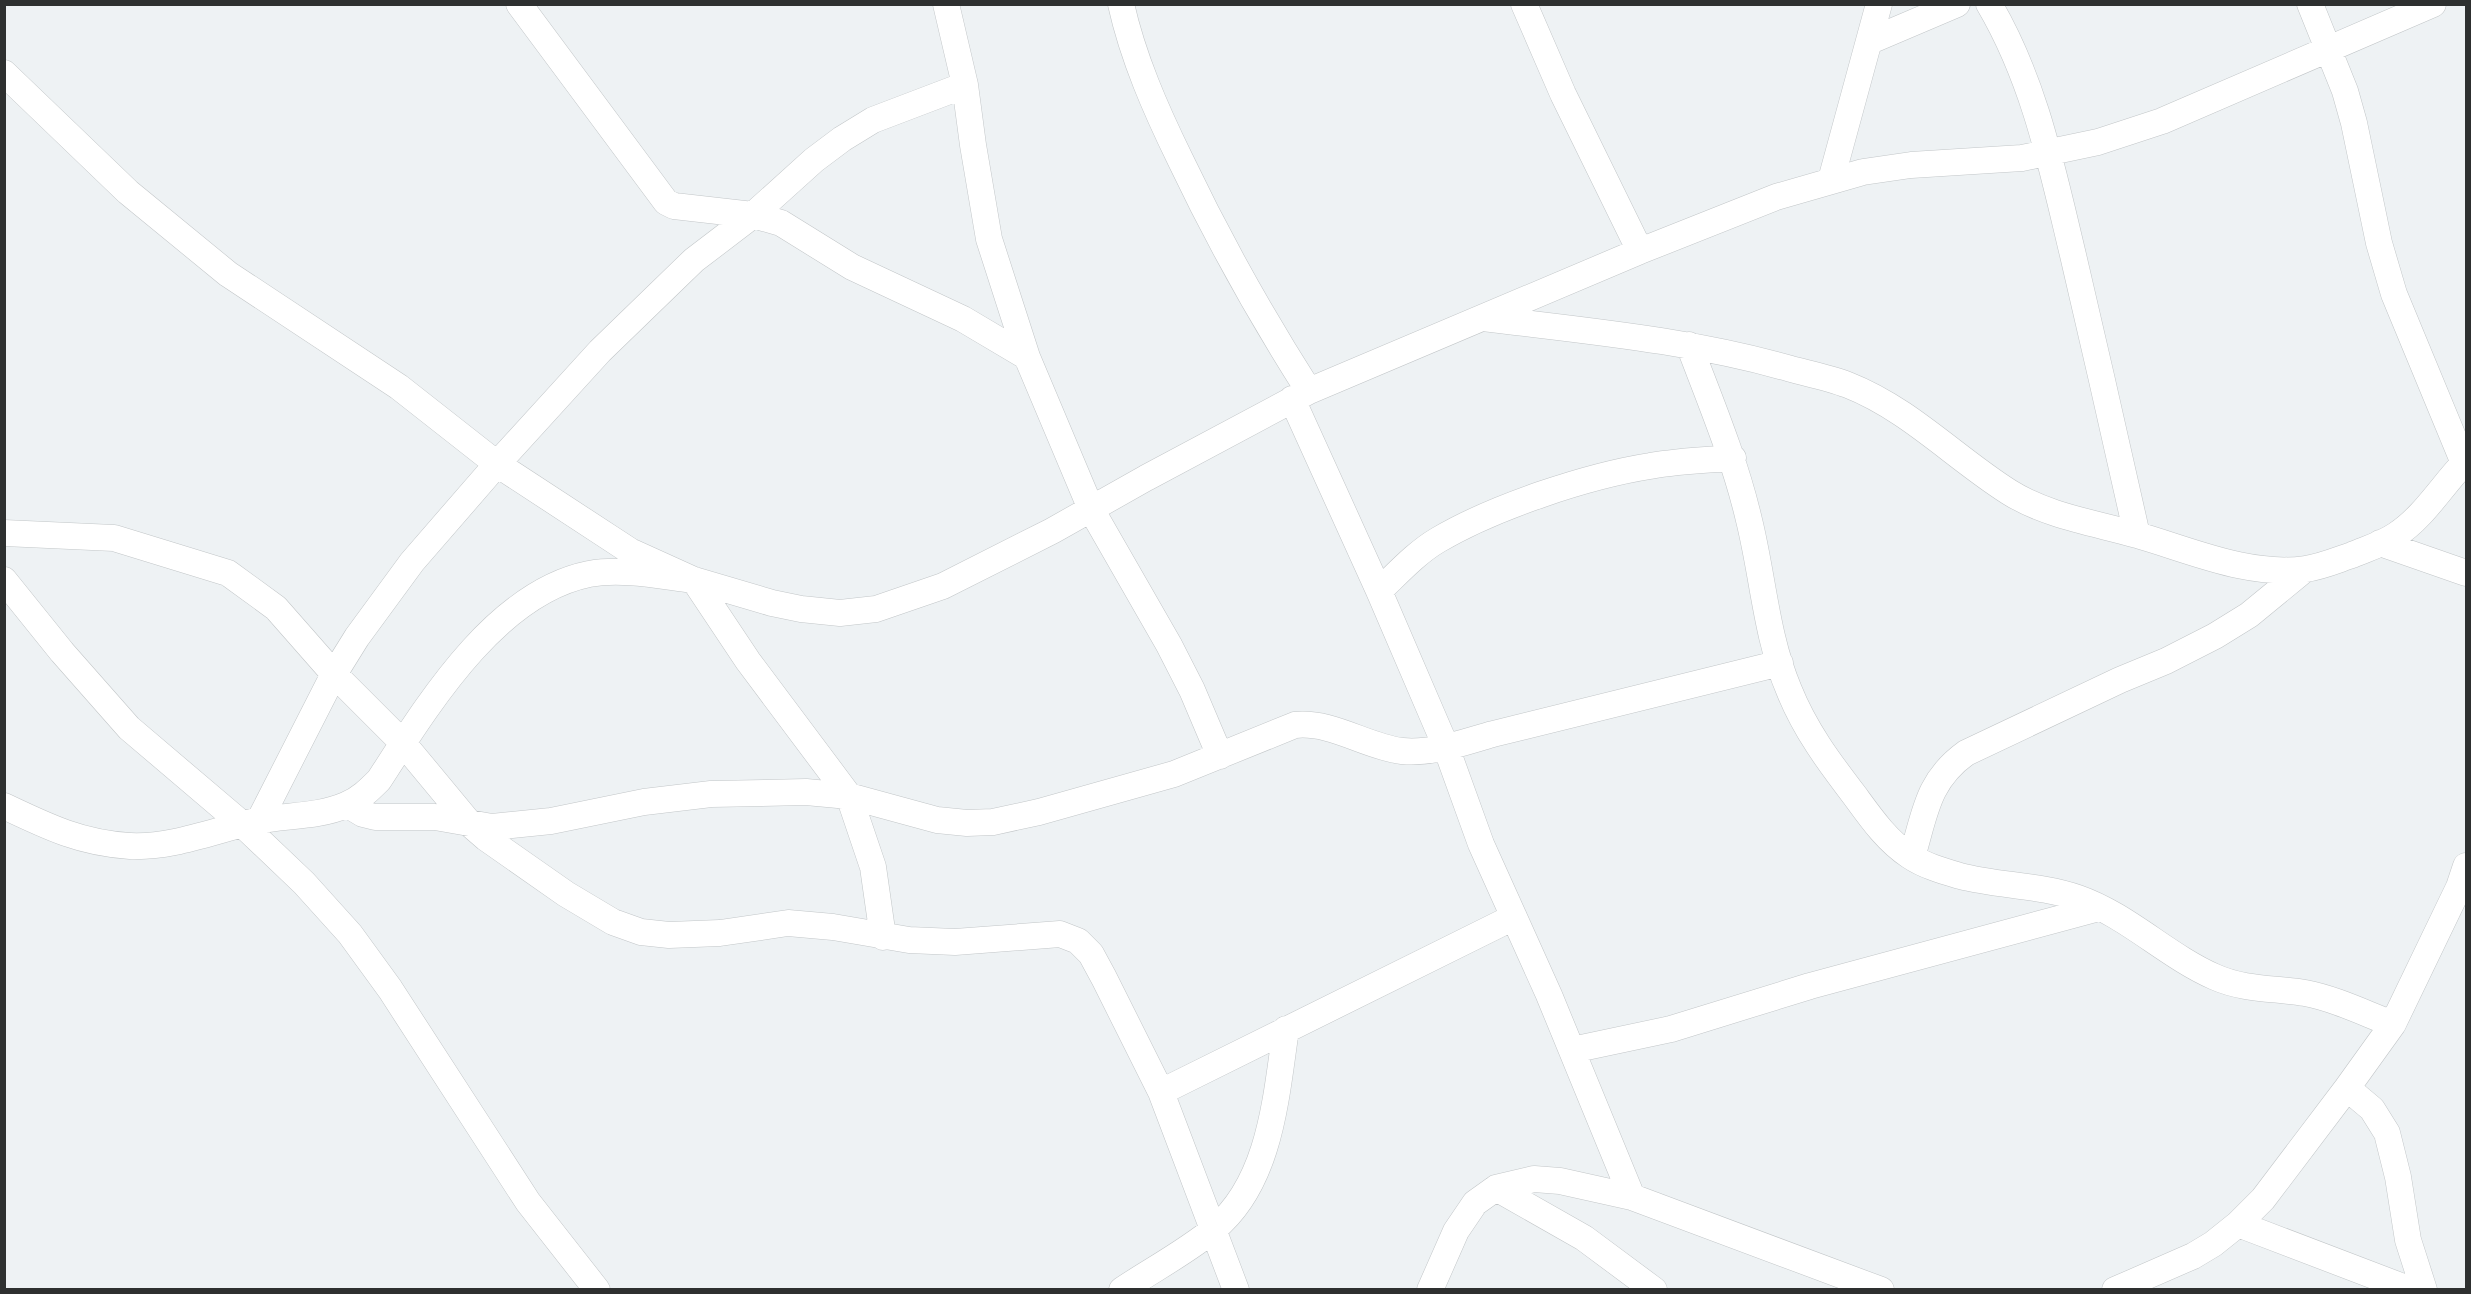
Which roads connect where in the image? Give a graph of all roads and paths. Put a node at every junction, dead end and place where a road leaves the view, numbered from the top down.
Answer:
1 (519, 4) edge
2 (946, 4) edge
3 (1121, 4) edge
4 (1524, 4) edge
5 (1879, 4) edge
6 (1957, 4) edge
7 (1989, 4) edge
8 (2310, 4) edge
9 (2433, 4) edge
10 (1870, 41) junction
11 (2329, 49) junction
12 (4, 73) edge
13 (965, 85) junction
14 (2049, 153) junction
15 (1831, 180) junction
16 (753, 215) junction
17 (1640, 251) junction
18 (1482, 318) junction
19 (1689, 345) junction
20 (1028, 357) junction
21 (1301, 395) junction
22 (1732, 458) junction
23 (497, 464) junction
24 (2466, 464) edge
25 (1091, 509) junction
26 (4, 533) edge
27 (2137, 535) junction
28 (2380, 543) junction
29 (2305, 569) junction
30 (2466, 573) edge
31 (4, 580) edge
32 (694, 580) junction
33 (1379, 591) junction
34 (1780, 663) junction
35 (334, 674) junction
36 (404, 743) junction
37 (1446, 747) junction
38 (1220, 756) junction
39 (849, 796) junction
40 (348, 805) junction
41 (4, 806) edge
42 (250, 823) junction
43 (471, 825) junction
44 (1912, 857) junction
45 (2466, 866) edge
46 (2100, 908) junction
47 (1514, 917) junction
48 (883, 937) junction
49 (2393, 1024) junction
50 (1286, 1029) junction
51 (1572, 1050) junction
52 (2347, 1088) junction
53 (1161, 1092) junction
54 (1496, 1188) junction
55 (1632, 1197) junction
56 (2238, 1224) junction
57 (1214, 1229) junction
58 (597, 1290) edge
59 (1122, 1290) edge
60 (1236, 1290) edge
61 (1430, 1290) edge
62 (1654, 1290) edge
63 (1881, 1290) edge
64 (2115, 1290) edge
65 (2411, 1290) edge
66 (2424, 1290) edge

1 - 16 street
2 - 13 street
3 - 21 street
4 - 17 street
5 - 10 street
6 - 10 street
7 - 14 street
8 - 11 street
9 - 11 street
10 - 15 street
11 - 14 street
11 - 24 street
12 - 23 street
13 - 16 street
13 - 20 street
14 - 15 street
14 - 27 street
15 - 17 street
16 - 20 street
16 - 23 street
17 - 18 street
18 - 19 street
18 - 21 street
19 - 22 street
19 - 27 street
20 - 25 street
21 - 25 street
21 - 33 street
22 - 33 street
22 - 34 street
23 - 32 street
23 - 35 street
24 - 28 street
25 - 32 street
25 - 38 street
26 - 35 street
27 - 29 street
28 - 29 street
28 - 30 street
29 - 44 street
31 - 42 street
32 - 36 street
32 - 39 street
33 - 37 street
34 - 37 street
34 - 44 street
35 - 36 street
35 - 42 street
36 - 40 street
36 - 43 street
37 - 38 street
37 - 47 street
38 - 39 street
39 - 43 street
39 - 48 street
40 - 42 street
40 - 43 street
41 - 42 street
42 - 58 street
43 - 48 street
44 - 46 street
45 - 49 street
46 - 49 street
46 - 51 street
47 - 50 street
47 - 51 street
48 - 53 street
49 - 52 street
50 - 53 street
50 - 57 street
51 - 55 street
52 - 56 street
52 - 66 street
53 - 57 street
54 - 55 street
54 - 61 street
54 - 62 street
55 - 63 street
56 - 64 street
56 - 65 street
57 - 59 street
57 - 60 street

